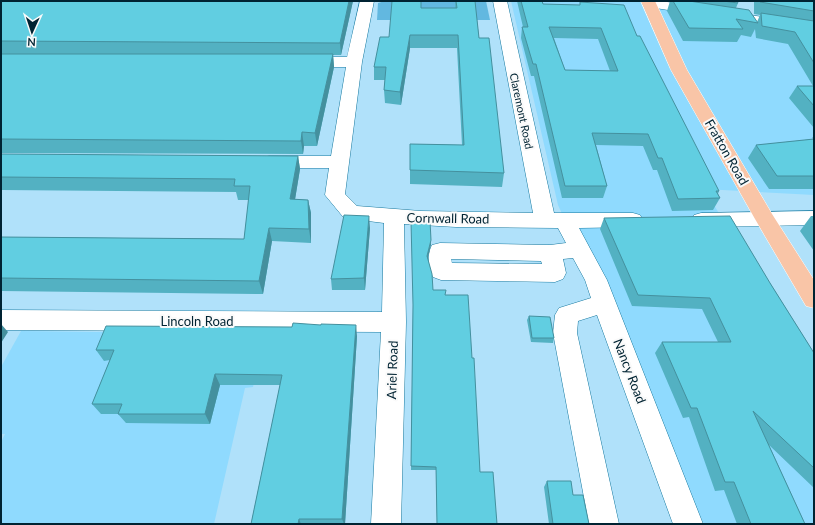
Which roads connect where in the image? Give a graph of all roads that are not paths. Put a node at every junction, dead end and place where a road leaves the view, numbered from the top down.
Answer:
1 (367, 1) edge
2 (500, 1) edge
3 (648, 2) edge
4 (814, 29) edge
5 (292, 62) edge
6 (354, 62) junction
7 (253, 162) edge
8 (339, 162) junction
9 (394, 217) junction
10 (814, 218) edge
11 (765, 219) junction
12 (649, 220) edge
13 (680, 220) edge
14 (555, 221) junction
15 (579, 249) junction
16 (550, 253) dead end
17 (814, 299) edge
18 (604, 302) junction
19 (1, 320) edge
20 (394, 322) junction
21 (386, 524) edge
22 (604, 524) edge
23 (688, 524) edge

1 - 6 street, Cornwall Road
2 - 14 street, Claremont Road
3 - 4 street
3 - 11 main road, Fratton Road
5 - 6 street
6 - 8 street, Cornwall Road
7 - 8 street
8 - 9 street, Cornwall Road
9 - 14 street, Cornwall Road
9 - 20 street, Ariel Road
10 - 11 street
11 - 13 street
11 - 17 main road, Fratton Road
12 - 14 street, Cornwall Road
14 - 15 street, Nancy Road
15 - 16 street
15 - 18 street, Nancy Road
18 - 22 street
18 - 23 street, Nancy Road
19 - 20 street, Lincoln Road
20 - 21 street, Ariel Road

